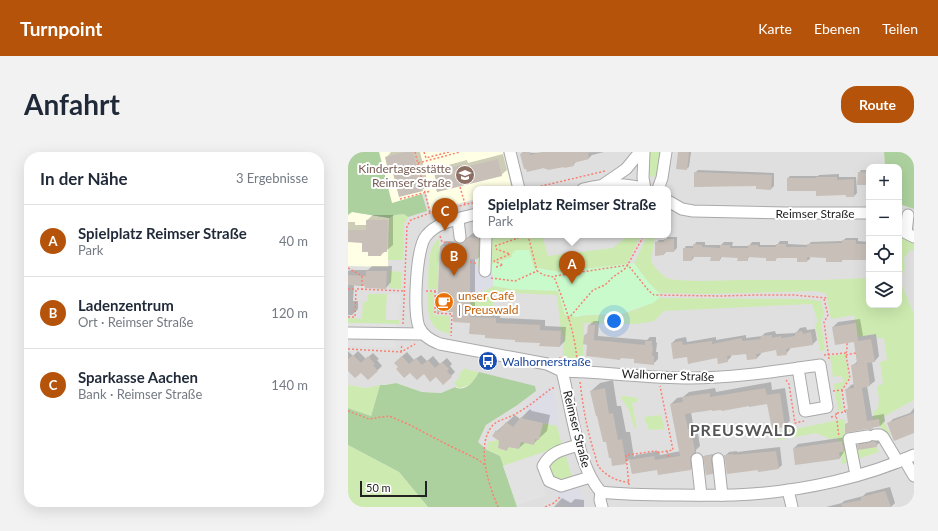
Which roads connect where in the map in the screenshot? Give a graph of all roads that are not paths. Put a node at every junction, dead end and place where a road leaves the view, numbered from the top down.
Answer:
1 (510, 152) edge
2 (640, 152) edge
3 (644, 152) edge
4 (666, 152) edge
5 (603, 184) junction
6 (518, 186) edge
7 (595, 186) edge
8 (634, 186) edge
9 (644, 186) edge
10 (659, 186) edge
11 (671, 203) edge
12 (866, 213) edge
13 (473, 215) edge
14 (907, 215) edge
15 (458, 219) junction
16 (460, 237) tunnel mouth
17 (914, 237) edge
18 (486, 238) edge
19 (487, 272) road end
20 (348, 333) edge
21 (423, 334) junction
22 (798, 368) dead end
23 (562, 371) junction
24 (580, 445) junction
25 (905, 458) edge
26 (697, 459) dead end
27 (718, 459) dead end
28 (856, 475) junction
29 (914, 476) edge
30 (590, 477) junction
31 (788, 490) junction
32 (601, 492) junction
33 (702, 495) junction
34 (722, 495) junction
35 (602, 507) edge
36 (792, 507) edge

1 - 6 street
2 - 5 street
3 - 9 street
4 - 10 street
5 - 7 street
5 - 8 street
11 - 12 street, Reimser Straße
13 - 15 street
14 - 17 street
15 - 16 street
15 - 21 street
18 - 19 street
20 - 21 street
21 - 23 street
22 - 23 street, Walhorner Straße
23 - 24 street, Reimser Straße
24 - 30 street, Reimser Straße
24 - 30 street
25 - 28 street
25 - 28 street
25 - 29 street
26 - 33 street
27 - 34 street
28 - 31 street
30 - 32 street, Reimser Straße
31 - 34 street
31 - 36 street
32 - 33 street
32 - 35 street
33 - 34 street

